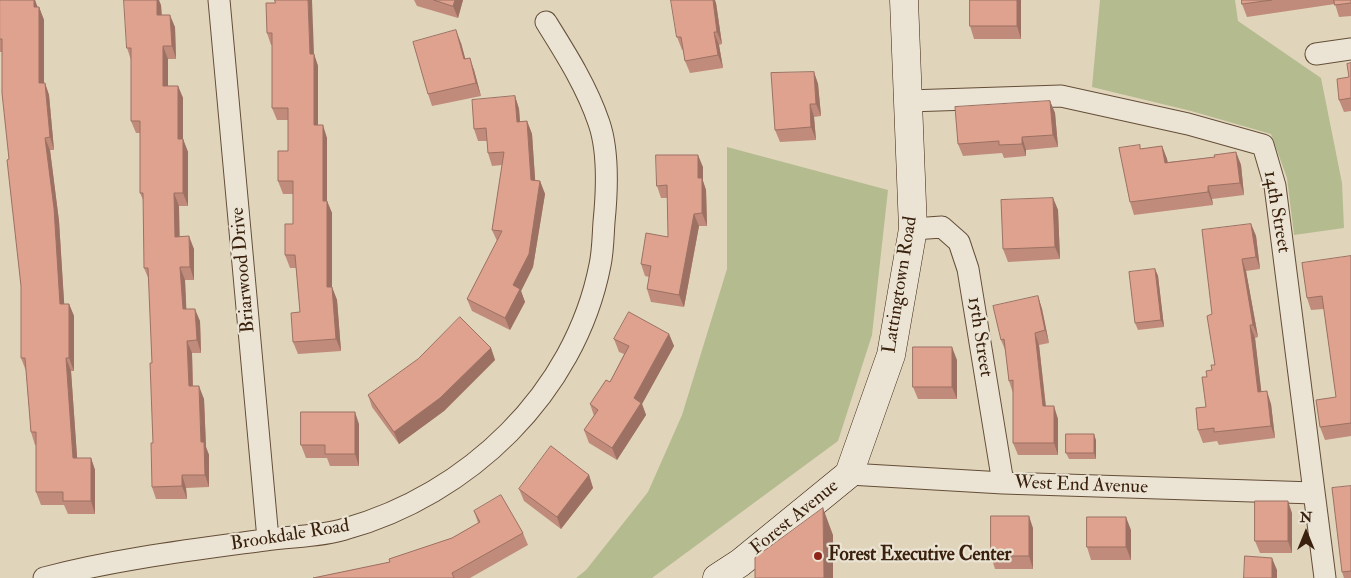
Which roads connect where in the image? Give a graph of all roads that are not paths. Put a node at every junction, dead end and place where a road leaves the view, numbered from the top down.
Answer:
1 (219, 0) edge
2 (904, 0) edge
3 (546, 22) dead end
4 (1351, 49) edge
5 (1316, 54) dead end
6 (908, 101) junction
7 (913, 229) junction
8 (849, 474) junction
9 (1003, 483) junction
10 (1314, 492) junction
11 (268, 539) junction
12 (44, 578) edge
13 (717, 578) edge
14 (1325, 578) edge

1 - 11 street, Briarwood Drive
2 - 6 main road, Lattingtown Road
3 - 11 street, Brookdale Road
4 - 5 street
6 - 7 main road, Lattingtown Road
6 - 10 street, 14th Street
7 - 8 main road, Lattingtown Road
7 - 9 street, 15th Street
8 - 9 street, West End Avenue
8 - 13 main road, Forest Avenue
9 - 10 street, West End Avenue
10 - 14 street, 14th Street
11 - 12 street, Brookdale Road

